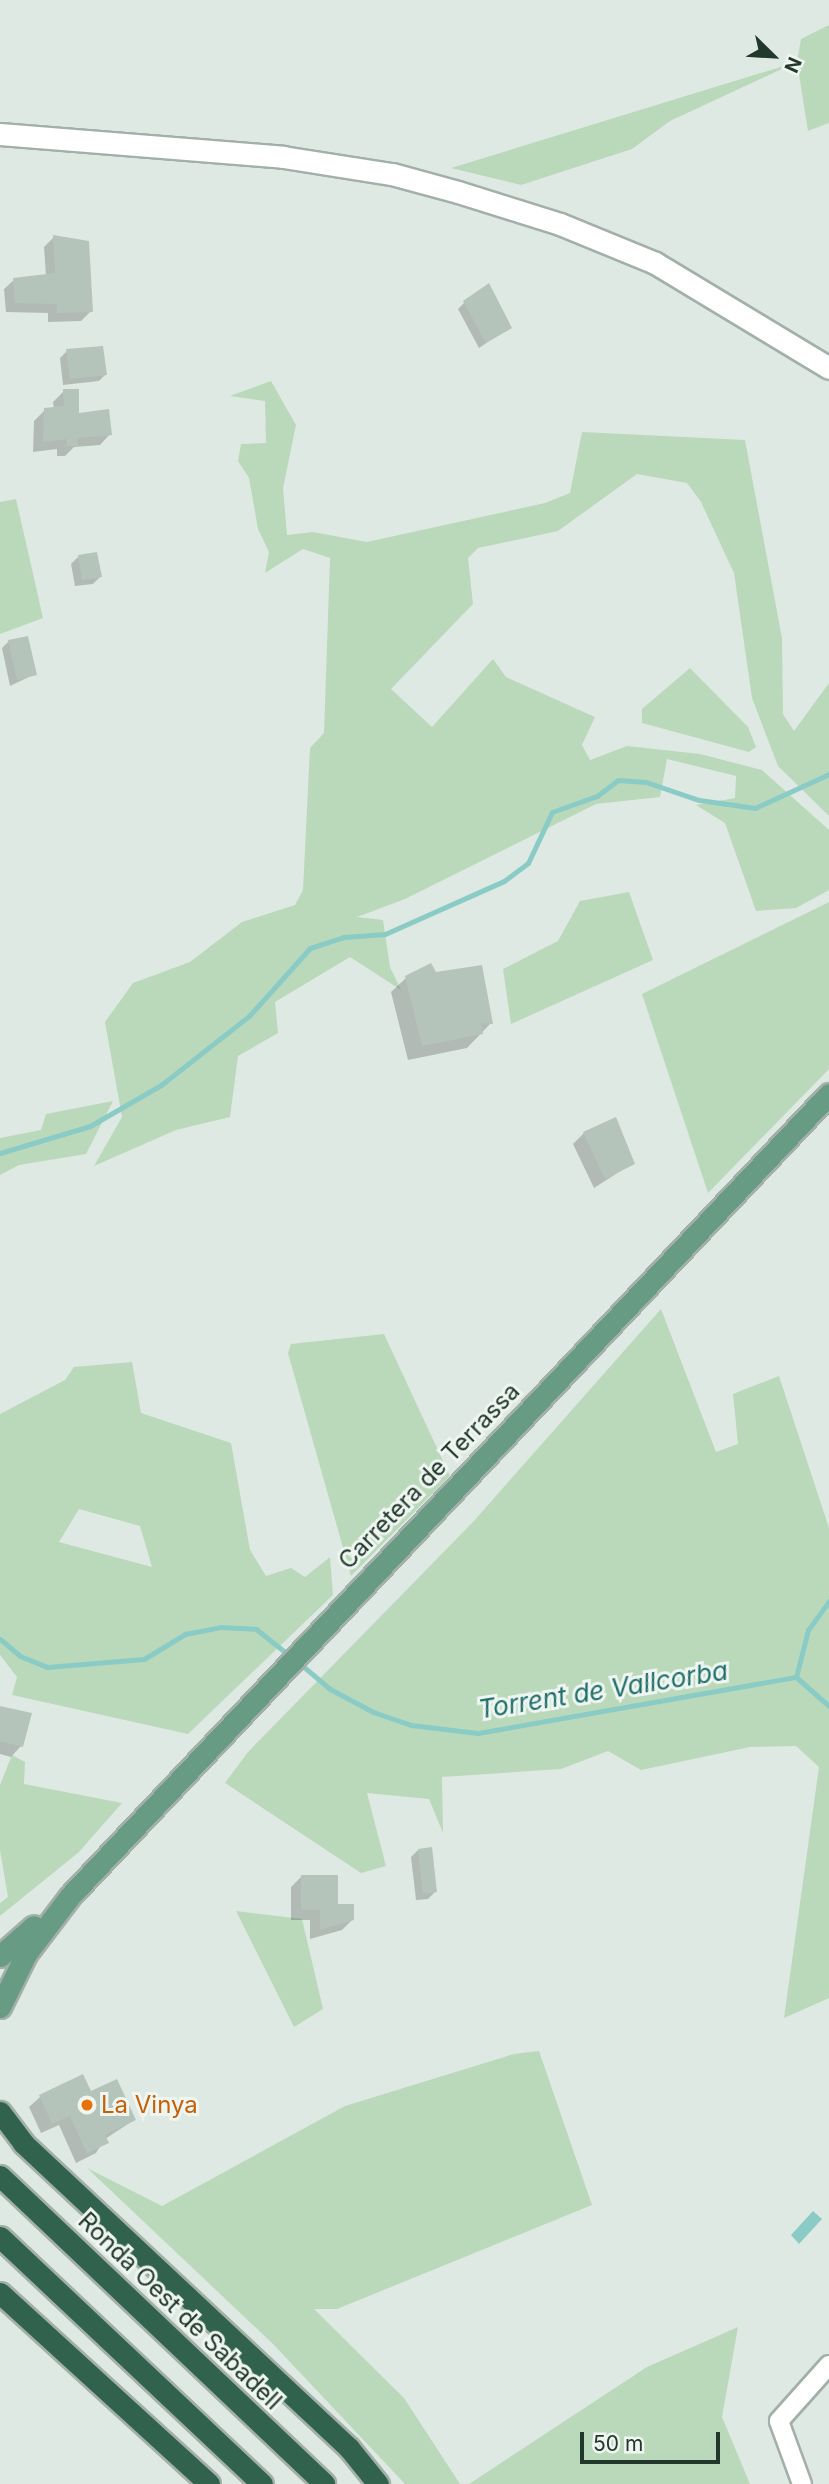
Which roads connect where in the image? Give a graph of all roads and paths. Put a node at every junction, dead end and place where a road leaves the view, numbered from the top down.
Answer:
1 (0, 134) edge
2 (808, 354) junction
3 (829, 363) edge
4 (829, 368) edge
5 (829, 1094) edge
6 (70, 1896) junction
7 (0, 1956) edge
8 (0, 2007) edge
9 (0, 2112) edge
10 (0, 2176) edge
11 (0, 2237) edge
12 (0, 2293) edge
13 (829, 2365) edge
14 (209, 2484) edge
15 (262, 2484) edge
16 (324, 2484) edge
17 (379, 2484) edge
18 (802, 2484) edge

1 - 2 street
2 - 3 street
2 - 4 street
5 - 6 main road, Carretera de Terrassa
6 - 7 main road, Carretera de Terrassa
6 - 8 main road, Carretera de Terrassa
9 - 17 highway
10 - 16 highway, Ronda Oest de Sabadell
11 - 15 highway
12 - 14 highway
13 - 18 street

